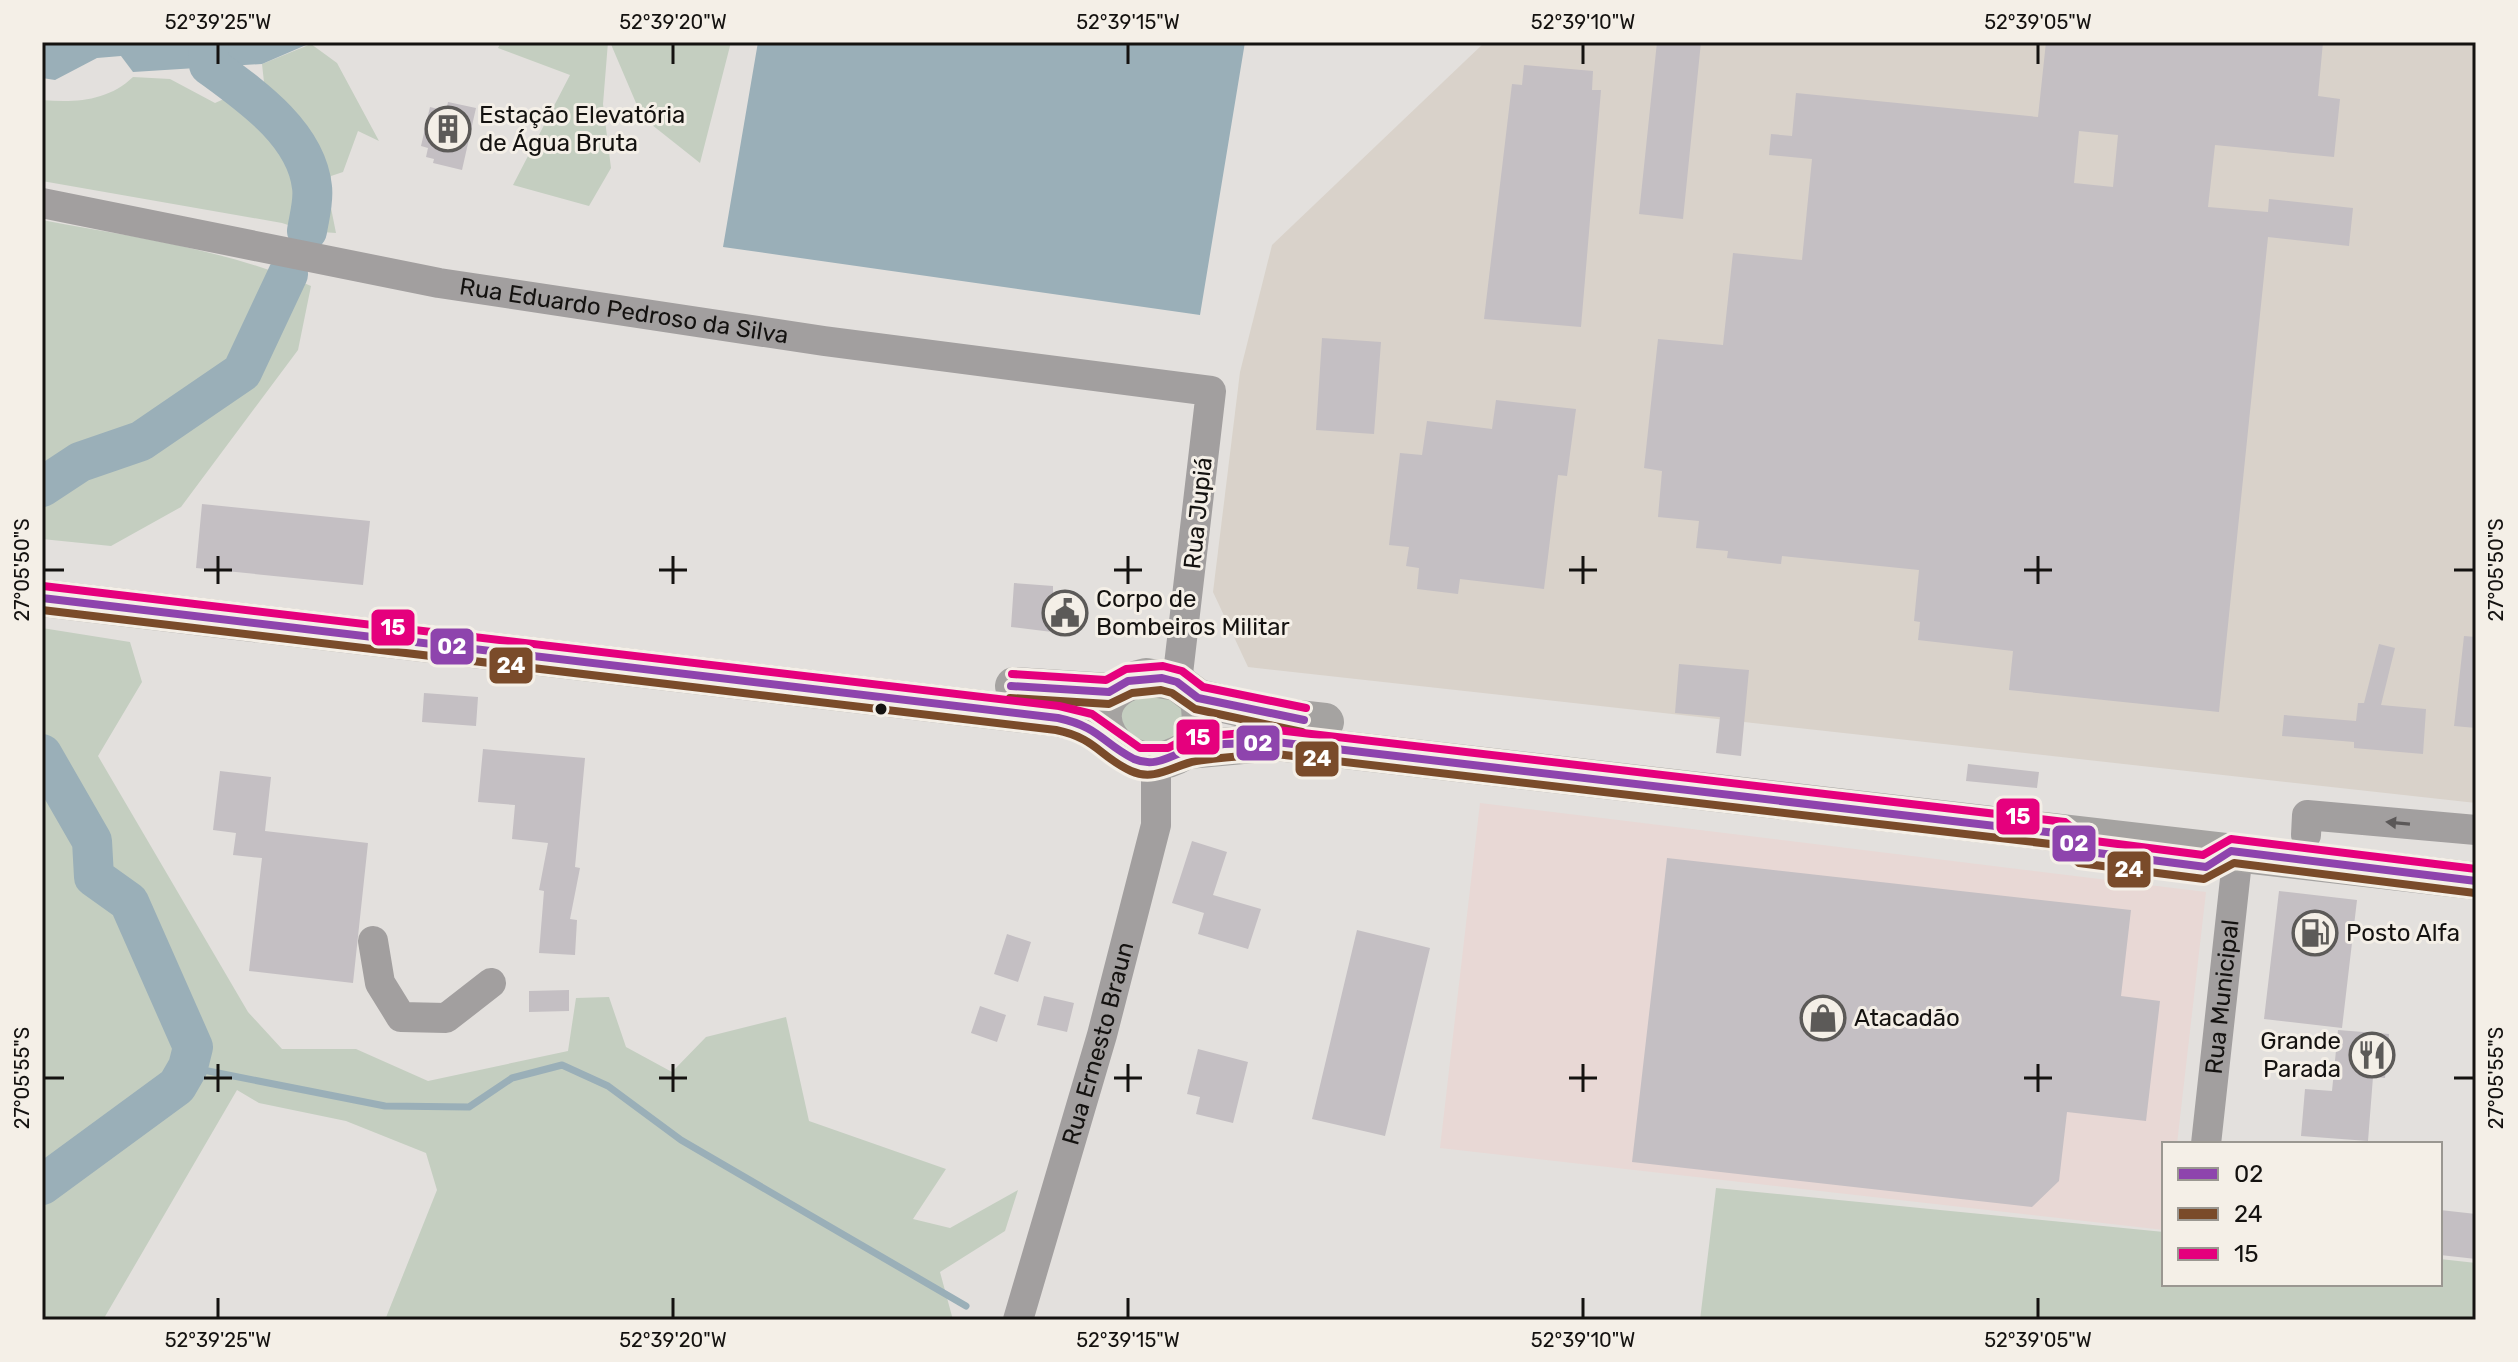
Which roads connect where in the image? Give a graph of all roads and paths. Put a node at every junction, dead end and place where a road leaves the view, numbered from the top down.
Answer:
1 (42, 203) edge
2 (1211, 391) joint
3 (42, 573) edge
4 (42, 598) edge
5 (1188, 690) junction
6 (1109, 692) junction
7 (1109, 738) junction
8 (1172, 756) junction
9 (2306, 825) junction
10 (2476, 830) edge
11 (2235, 851) junction
12 (2476, 858) edge
13 (2476, 881) edge
14 (373, 941) dead end
15 (491, 983) dead end
16 (2206, 1142) edge
17 (1018, 1320) edge

1 - 2 street, Rua Eduardo Pedroso da Silva
2 - 5 street, Rua Jupiá
3 - 6 main road
4 - 7 main road
5 - 6 main road
5 - 8 main road
5 - 9 main road
6 - 7 main road
7 - 8 main road
8 - 11 main road
8 - 17 street, Rua Ernesto Braun
10 -> 9 street
9 - 12 main road
11 - 13 main road
11 - 16 street, Rua Municipal
14 - 15 street

